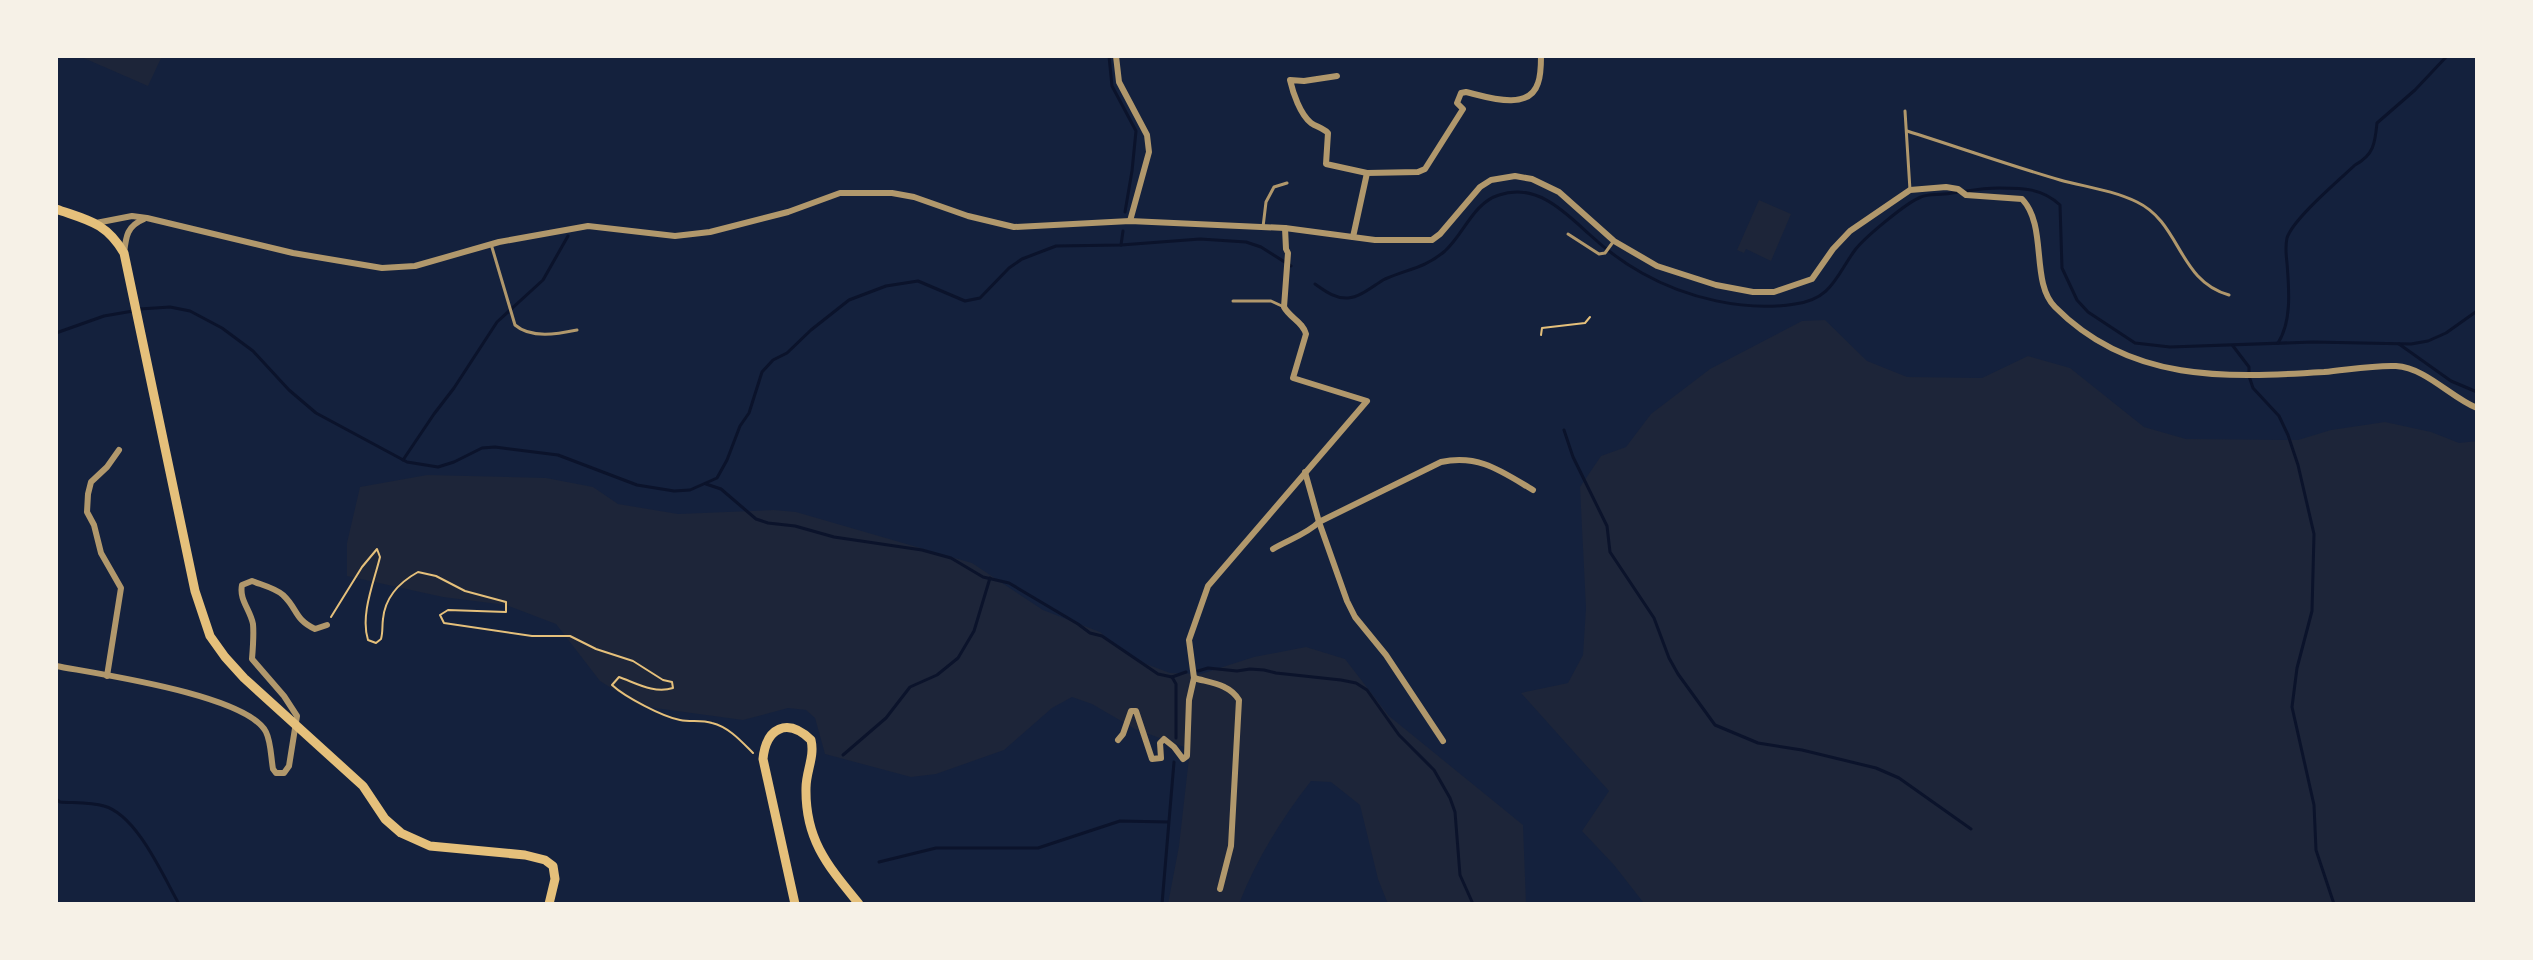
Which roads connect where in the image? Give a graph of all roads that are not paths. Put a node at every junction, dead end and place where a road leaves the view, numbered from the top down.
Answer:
1 (1116, 56) edge
2 (1541, 56) edge
3 (1337, 76) dead end
4 (1905, 111) dead end
5 (1907, 131) junction
6 (1367, 173) junction
7 (1287, 183) dead end
8 (1910, 190) junction
9 (56, 209) edge
10 (147, 218) junction
11 (1130, 221) junction
12 (96, 223) junction
13 (1263, 227) junction
14 (1285, 228) junction
15 (1568, 234) dead end
16 (1353, 237) junction
17 (1613, 242) junction
18 (491, 244) junction
19 (124, 253) junction
20 (2229, 295) dead end
21 (1233, 301) dead end
22 (1284, 307) junction
23 (577, 330) dead end
24 (2477, 408) edge
25 (119, 450) dead end
26 (1305, 472) junction
27 (1533, 490) dead end
28 (1319, 522) junction
29 (1273, 549) dead end
30 (327, 625) road end
31 (56, 666) edge
32 (107, 676) junction
33 (1194, 678) junction
34 (295, 725) junction
35 (1118, 740) dead end
36 (1443, 741) dead end
37 (1220, 889) dead end
38 (549, 904) edge
39 (795, 904) edge
40 (859, 904) edge

1 - 11 street
2 - 6 street
3 - 6 street
4 - 5 lane
5 - 8 lane
5 - 20 lane
6 - 16 street
7 - 13 lane
8 - 17 street
8 - 24 street
9 - 12 main road
10 - 12 street
10 - 18 street
10 - 19 street
11 - 13 street
11 - 18 street
12 - 19 main road
13 - 14 street
14 - 16 street
14 - 22 street
15 - 17 lane
16 - 17 street
18 - 23 lane
19 - 34 main road
21 - 22 lane
22 - 26 street
25 - 32 street
26 - 28 street
26 - 33 street
27 - 28 street
28 - 29 street
28 - 36 street
30 - 34 street
31 - 32 street
32 - 34 street
33 - 35 street
33 - 37 street
34 - 38 main road
39 - 40 main road

